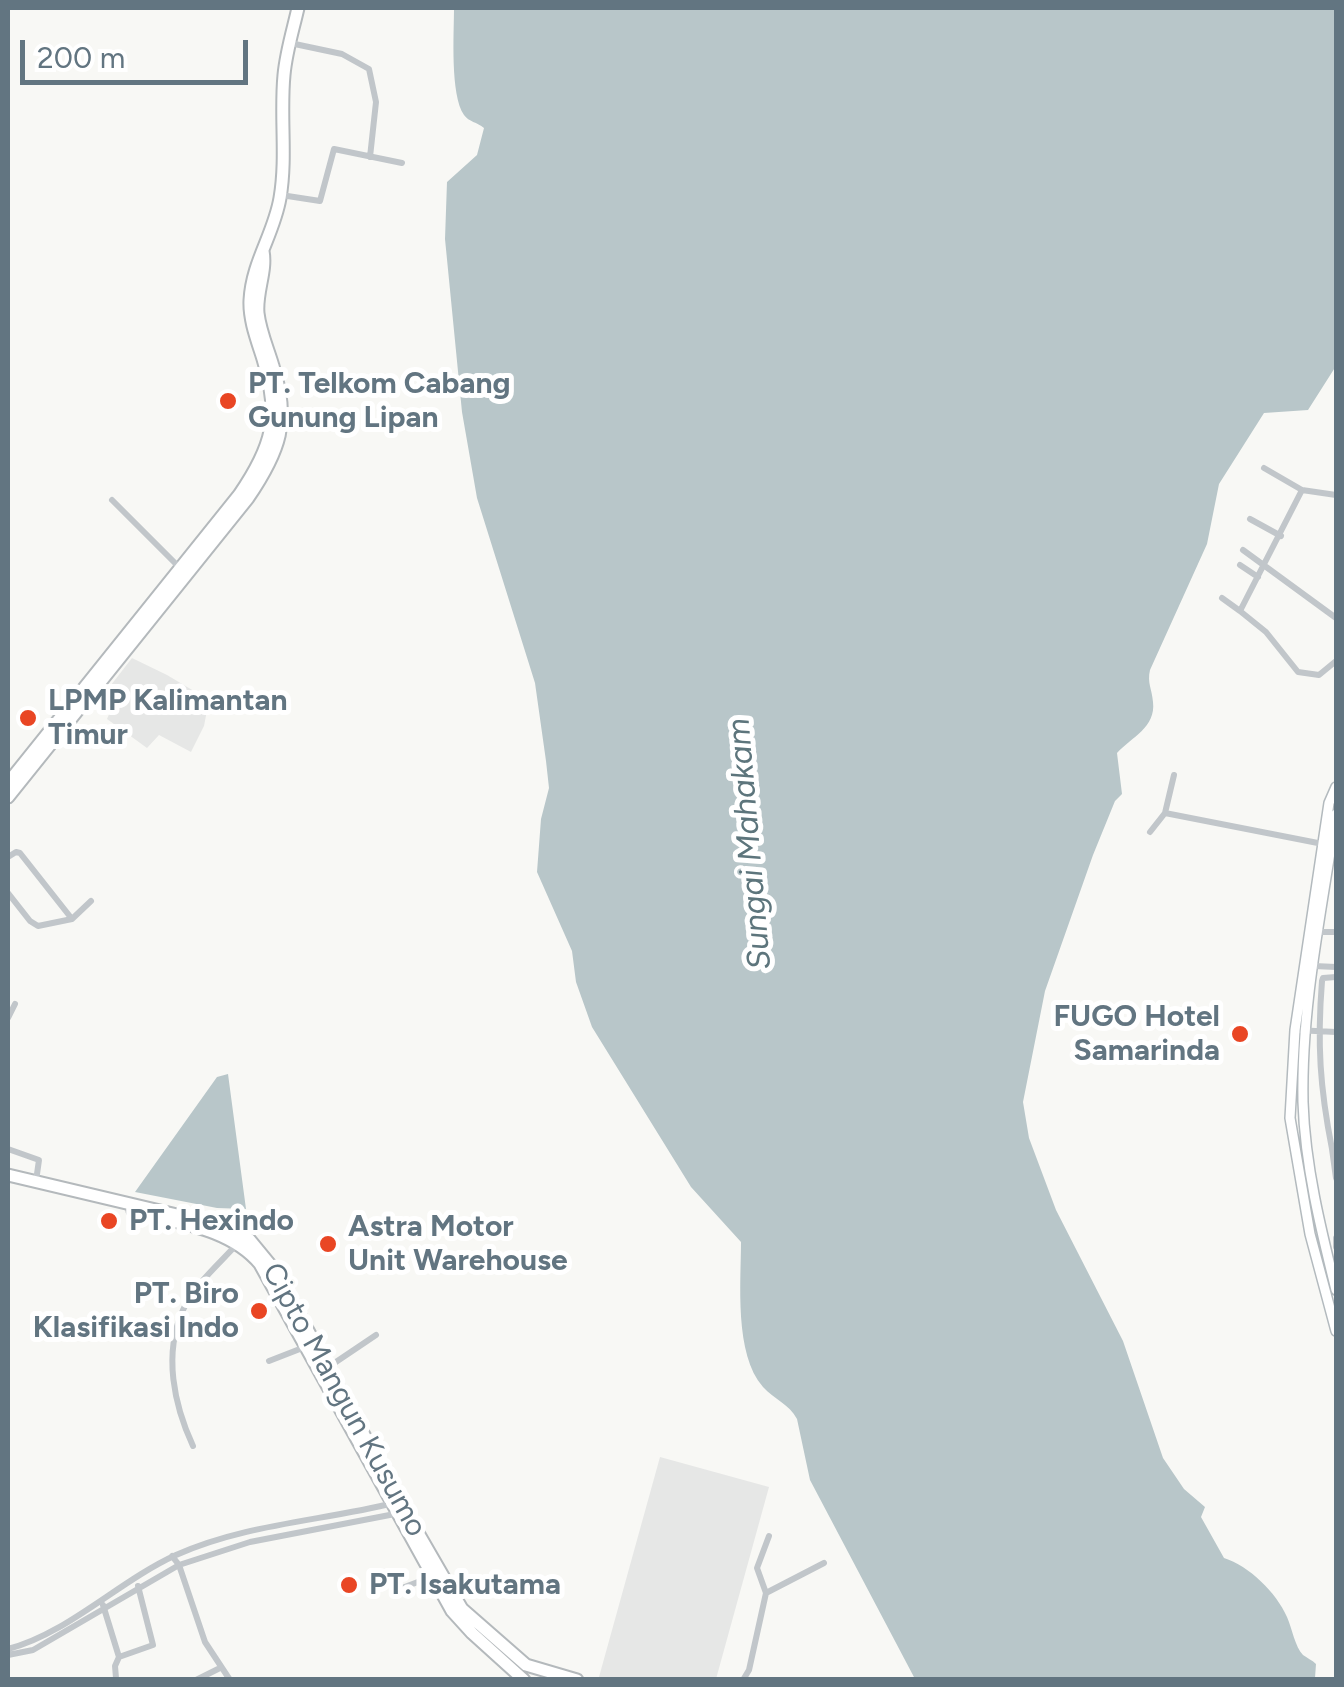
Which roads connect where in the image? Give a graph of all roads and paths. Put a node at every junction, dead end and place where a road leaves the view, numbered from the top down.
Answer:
1 (298, 8) edge
2 (290, 43) junction
3 (370, 157) junction
4 (402, 164) dead end
5 (280, 196) junction
6 (263, 250) junction
7 (1264, 468) dead end
8 (1302, 490) junction
9 (1336, 496) edge
10 (112, 500) dead end
11 (1250, 519) dead end
12 (1281, 536) junction
13 (1243, 550) dead end
14 (1264, 564) junction
15 (1240, 566) dead end
16 (180, 568) junction
17 (1258, 576) junction
18 (1222, 598) dead end
19 (1240, 611) junction
20 (1336, 618) edge
21 (135, 630) junction
22 (1336, 661) edge
23 (1174, 775) dead end
24 (8, 784) edge
25 (1336, 787) edge
26 (8, 797) edge
27 (1333, 804) edge
28 (1166, 813) junction
29 (1336, 814) edge
30 (1150, 832) dead end
31 (1323, 844) junction
32 (8, 857) edge
33 (1331, 891) edge
34 (8, 894) edge
35 (91, 901) dead end
36 (72, 919) junction
37 (1319, 932) junction
38 (1336, 932) edge
39 (1314, 966) junction
40 (1336, 966) edge
41 (1336, 977) edge
42 (15, 1004) dead end
43 (8, 1018) edge
44 (1300, 1031) junction
45 (1318, 1031) junction
46 (1336, 1032) edge
47 (8, 1149) edge
48 (1334, 1149) edge
49 (8, 1175) edge
50 (1336, 1178) edge
51 (36, 1181) junction
52 (8, 1183) edge
53 (1332, 1238) edge
54 (238, 1243) junction
55 (1336, 1247) edge
56 (1336, 1290) edge
57 (1336, 1331) edge
58 (376, 1334) dead end
59 (306, 1346) junction
60 (269, 1361) dead end
61 (327, 1368) junction
62 (193, 1446) dead end
63 (398, 1508) junction
64 (769, 1536) dead end
65 (172, 1556) junction
66 (824, 1563) dead end
67 (179, 1565) junction
68 (432, 1576) junction
69 (134, 1578) junction
70 (139, 1587) junction
71 (402, 1588) dead end
72 (766, 1593) junction
73 (102, 1603) junction
74 (8, 1652) edge
75 (119, 1657) junction
76 (220, 1668) junction
77 (749, 1670) junction
78 (519, 1675) edge
79 (541, 1676) edge
80 (116, 1678) edge
81 (196, 1680) edge
82 (230, 1680) edge
83 (576, 1680) edge
84 (743, 1680) edge
85 (755, 1680) edge

1 - 2 highway
2 - 3 street
2 - 5 highway
3 - 4 street
3 - 5 street
5 - 6 highway
6 - 16 highway
6 - 21 highway
7 - 8 street
8 - 9 street
8 - 12 street
10 - 16 street
11 - 12 street
12 - 14 street
13 - 14 street
14 - 17 street
14 - 20 street
15 - 17 street
16 - 21 highway
17 - 19 street
18 - 19 street
19 - 22 street
21 - 24 highway
21 - 26 highway
23 - 28 street
25 - 27 main road
27 - 31 main road
28 - 30 street
28 - 31 street
29 - 33 main road
31 - 44 main road
32 - 36 street
33 - 37 main road
34 - 36 street
35 - 36 street
37 - 38 street
37 - 39 main road
39 - 40 street
39 - 44 main road
41 - 45 street
42 - 43 street
44 - 45 street
44 - 53 main road
44 - 57 main road
45 - 46 street
45 - 48 street
47 - 51 street
48 - 50 street
49 - 51 highway, Cipto Mangun Kusumo
51 - 61 highway, Cipto Mangun Kusumo
52 - 54 highway, Cipto Mangun Kusumo
53 - 55 street
53 - 56 main road
54 - 59 highway, Cipto Mangun Kusumo
54 - 62 street
58 - 61 street
59 - 60 street
59 - 63 highway, Cipto Mangun Kusumo
61 - 63 highway, Cipto Mangun Kusumo
63 - 65 street
63 - 67 street
63 - 68 highway, Cipto Mangun Kusumo
63 - 78 highway, Cipto Mangun Kusumo
64 - 72 street
65 - 67 street
65 - 69 street
66 - 72 street
67 - 70 street
67 - 76 street
68 - 71 street
68 - 78 highway, Cipto Mangun Kusumo
69 - 70 street
69 - 73 street
70 - 73 street
70 - 75 street
72 - 77 street
73 - 74 street
73 - 75 street
75 - 80 street
76 - 81 street
76 - 82 street
77 - 84 street
77 - 85 street
78 - 79 highway, Cipto Mangun Kusumo
79 - 83 highway, Cipto Mangun Kusumo

